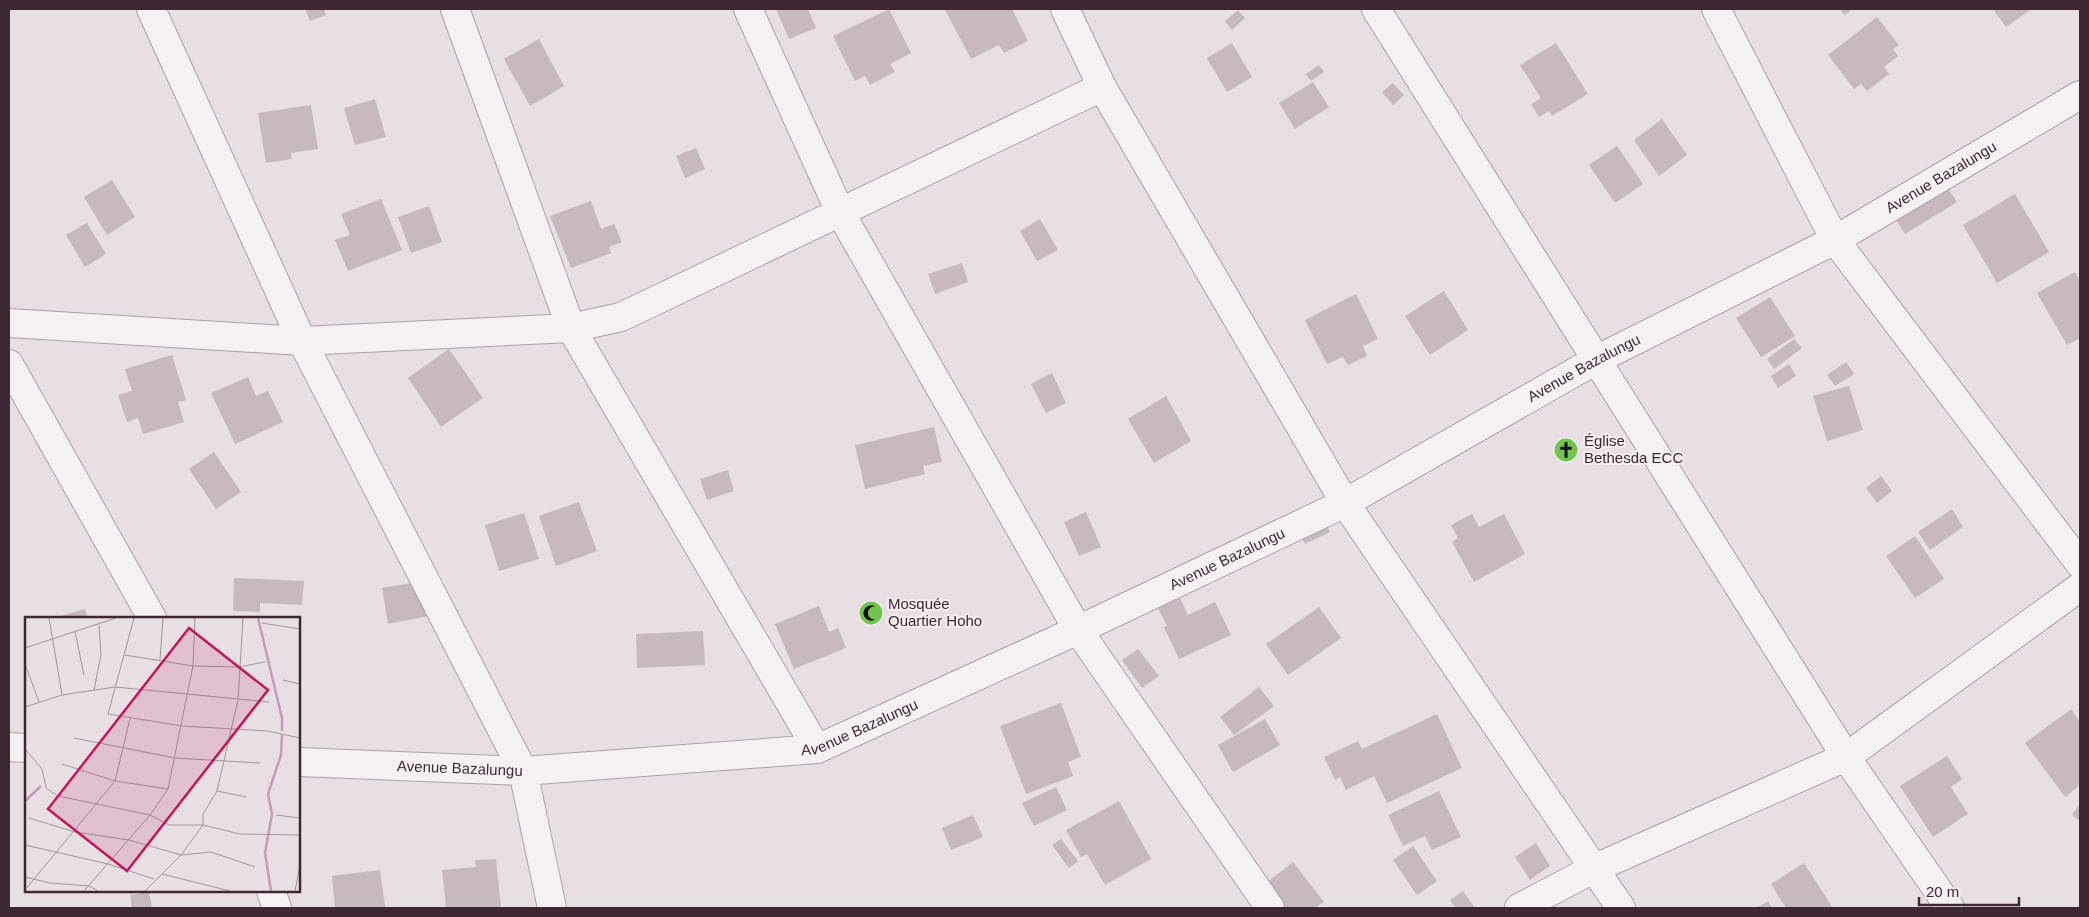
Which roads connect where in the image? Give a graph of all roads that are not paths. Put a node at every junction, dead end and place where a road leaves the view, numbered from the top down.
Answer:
1 (151, 9) edge
2 (455, 9) edge
3 (748, 9) edge
4 (1065, 9) edge
5 (1376, 9) edge
6 (1716, 9) edge
7 (1102, 87) junction
8 (2080, 95) edge
9 (840, 212) junction
10 (1835, 240) junction
11 (9, 323) edge
12 (571, 328) junction
13 (302, 341) junction
14 (1596, 360) junction
15 (9, 364) edge
16 (1345, 503) junction
17 (2080, 564) edge
18 (2080, 587) edge
19 (151, 617) edge
20 (1078, 630) junction
21 (9, 747) edge
22 (25, 748) edge
23 (817, 749) junction
24 (1846, 757) junction
25 (300, 762) edge
26 (523, 771) junction
27 (1593, 869) junction
28 (271, 892) edge
29 (277, 908) edge
30 (552, 908) edge
31 (1270, 908) edge
32 (1519, 908) edge
33 (1620, 908) edge
34 (1950, 908) edge

1 - 13 street
2 - 12 street
3 - 9 street
4 - 7 street
5 - 14 street
6 - 10 street
7 - 9 street
7 - 16 street
8 - 10 street, Avenue Bazalungu
9 - 12 street
9 - 20 street
10 - 14 street, Avenue Bazalungu
10 - 17 street
11 - 13 street
12 - 13 street
12 - 23 street
13 - 26 street
14 - 16 street, Avenue Bazalungu
14 - 24 street
15 - 19 street
16 - 20 street, Avenue Bazalungu
16 - 27 street
18 - 24 street
20 - 23 street, Avenue Bazalungu
20 - 31 street
21 - 22 street
23 - 26 street, Avenue Bazalungu
24 - 27 street
24 - 34 street
25 - 26 street, Avenue Bazalungu
26 - 30 street
27 - 32 street
27 - 33 street
28 - 29 street

